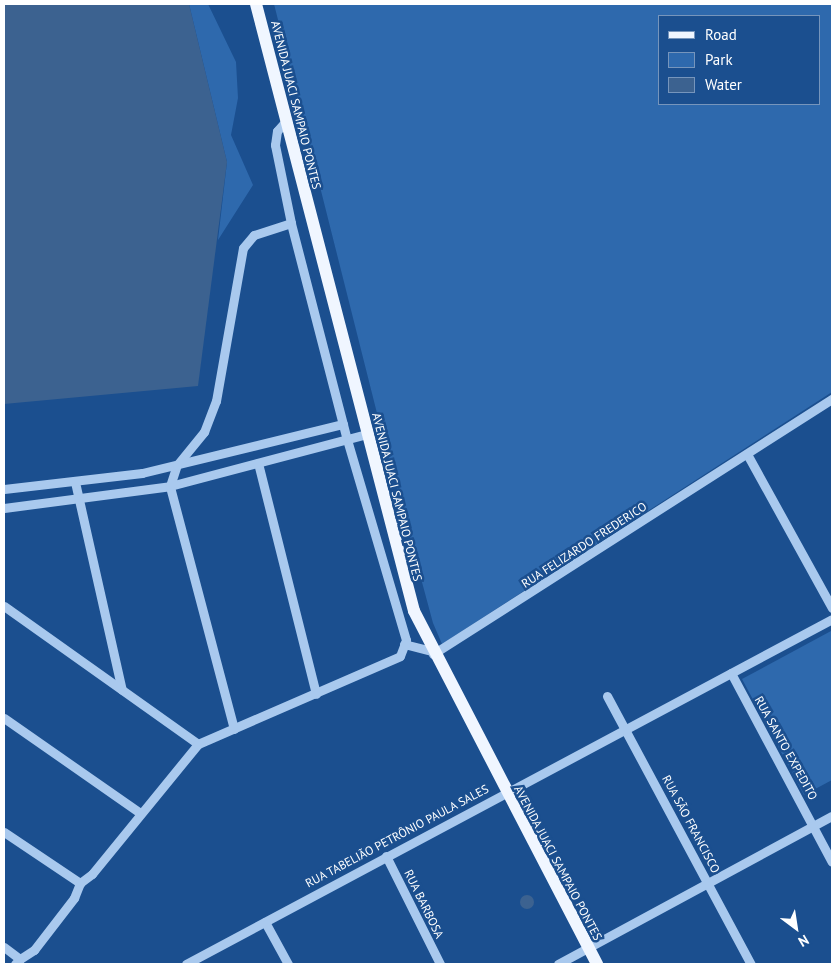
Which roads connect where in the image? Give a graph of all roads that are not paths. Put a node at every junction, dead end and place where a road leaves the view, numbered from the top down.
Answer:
1 (256, 4) edge
2 (286, 121) junction
3 (291, 223) junction
4 (832, 400) edge
5 (343, 424) junction
6 (367, 434) junction
7 (347, 440) junction
8 (747, 454) junction
9 (258, 463) junction
10 (178, 465) junction
11 (76, 482) junction
12 (170, 486) junction
13 (4, 489) edge
14 (76, 499) junction
15 (4, 508) edge
16 (4, 606) edge
17 (832, 608) edge
18 (832, 619) edge
19 (404, 644) junction
20 (432, 652) junction
21 (731, 674) junction
22 (122, 690) junction
23 (316, 694) junction
24 (607, 696) dead end
25 (4, 718) edge
26 (234, 728) junction
27 (626, 729) junction
28 (198, 744) junction
29 (505, 793) junction
30 (140, 813) junction
31 (832, 816) edge
32 (814, 826) junction
33 (4, 832) edge
34 (386, 856) junction
35 (832, 862) edge
36 (708, 882) junction
37 (80, 883) junction
38 (265, 922) junction
39 (4, 947) edge
40 (588, 948) junction
41 (18, 961) edge
42 (186, 964) edge
43 (288, 964) edge
44 (440, 964) edge
45 (558, 964) edge
46 (597, 964) edge
47 (751, 964) edge

1 - 2 main road, AVENIDA JUACI SAMPAIO PONTES
2 - 3 street
2 - 6 main road, AVENIDA JUACI SAMPAIO PONTES
3 - 5 street
3 - 10 street
4 - 8 street, RUA FELIZARDO FREDERICO
5 - 7 street
5 - 10 street
6 - 7 street
6 - 20 main road, AVENIDA JUACI SAMPAIO PONTES
7 - 9 street
7 - 19 street
8 - 17 street
8 - 20 street, RUA FELIZARDO FREDERICO
9 - 12 street
9 - 23 street
10 - 11 street
10 - 12 street
11 - 13 street
11 - 14 street
12 - 14 street
12 - 26 street
14 - 15 street
14 - 22 street
16 - 22 street
18 - 21 street, RUA TABELIÃO PETRÔNIO PAULA SALES
19 - 20 street
19 - 23 street
20 - 29 main road, AVENIDA JUACI SAMPAIO PONTES
21 - 27 street, RUA TABELIÃO PETRÔNIO PAULA SALES
21 - 32 street, RUA SANTO EXPEDITO
22 - 28 street
23 - 26 street
24 - 27 street, RUA SÃO FRANCISCO
25 - 30 street
26 - 28 street
27 - 29 street, RUA TABELIÃO PETRÔNIO PAULA SALES
27 - 36 street, RUA SÃO FRANCISCO
28 - 30 street
29 - 34 street, RUA TABELIÃO PETRÔNIO PAULA SALES
29 - 40 main road, AVENIDA JUACI SAMPAIO PONTES
30 - 37 street
31 - 32 street
32 - 35 street, RUA SANTO EXPEDITO
32 - 36 street
33 - 37 street
34 - 38 street, RUA TABELIÃO PETRÔNIO PAULA SALES
34 - 44 street, RUA BARBOSA
36 - 40 street
36 - 47 street, RUA SÃO FRANCISCO
37 - 41 street
38 - 42 street, RUA TABELIÃO PETRÔNIO PAULA SALES
38 - 43 street
39 - 41 street
40 - 45 street
40 - 46 main road, AVENIDA JUACI SAMPAIO PONTES

